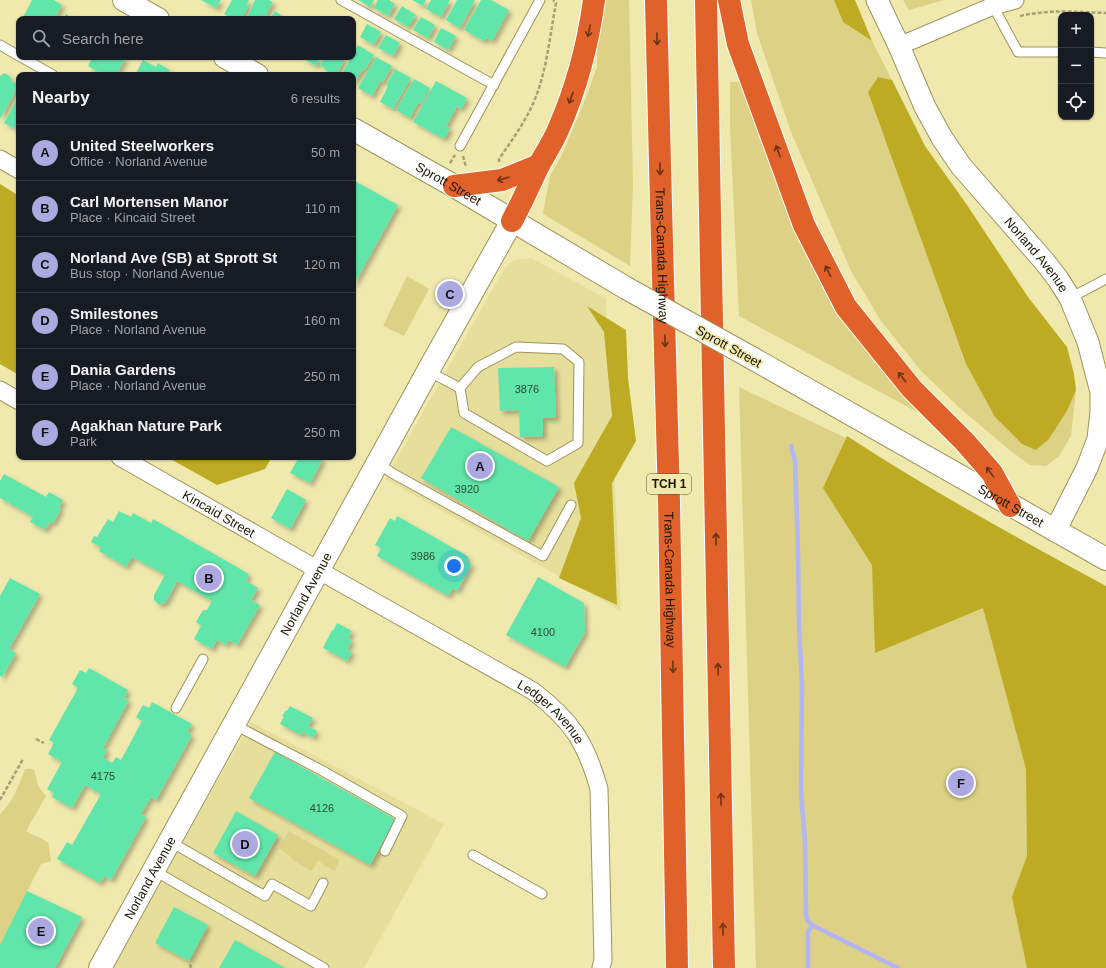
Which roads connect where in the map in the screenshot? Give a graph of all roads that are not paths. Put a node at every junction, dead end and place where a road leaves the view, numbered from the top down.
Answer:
1 (124, 0) edge
2 (341, 0) edge
3 (540, 0) edge
4 (594, 0) edge
5 (656, 0) edge
6 (706, 0) edge
7 (729, 0) edge
8 (877, 0) edge
9 (1015, 0) edge
10 (997, 13) junction
11 (153, 16) edge
12 (0, 45) edge
13 (899, 46) junction
14 (1058, 52) edge
15 (1094, 52) edge
16 (1106, 53) edge
17 (16, 54) edge
18 (27, 60) edge
19 (230, 60) edge
20 (48, 72) edge
21 (252, 72) edge
22 (494, 85) junction
23 (356, 131) edge
24 (460, 146) dead end
25 (0, 159) edge
26 (540, 165) junction
27 (16, 168) edge
28 (454, 186) junction
29 (512, 221) junction
30 (1106, 279) edge
31 (1070, 298) junction
32 (428, 371) junction
33 (460, 388) junction
34 (0, 390) edge
35 (16, 399) edge
36 (125, 460) edge
37 (378, 463) junction
38 (571, 505) dead end
39 (1010, 506) junction
40 (1055, 531) junction
41 (1106, 559) edge
42 (318, 570) junction
43 (203, 660) dead end
44 (176, 708) dead end
45 (233, 724) junction
46 (170, 841) junction
47 (385, 851) dead end
48 (473, 855) dead end
49 (153, 870) junction
50 (323, 883) dead end
51 (542, 894) dead end
52 (100, 968) edge
53 (324, 968) edge
54 (602, 968) edge
55 (677, 968) edge
56 (724, 968) edge

1 - 11 main road
2 - 22 lane
3 - 22 lane
4 -> 26 highway
5 -> 55 highway, Trans-Canada Highway / TCH 1
56 -> 6 highway
39 -> 7 highway
8 - 13 street, Norland Avenue
9 - 10 street
10 - 13 street
10 - 14 lane
12 - 17 lane
13 - 31 street, Norland Avenue
15 - 16 lane
18 - 20 lane
19 - 21 main road
22 - 24 lane
23 - 28 main road, Sprott Street
25 - 27 street
26 -> 28 highway
26 - 29 highway
28 - 29 main road, Sprott Street
29 - 32 main road, Norland Avenue
29 - 39 main road, Sprott Street, bridge
30 - 31 lane
31 - 40 street, Norland Avenue
32 - 33 lane
32 - 37 main road, Norland Avenue
33 - 33 lane
34 - 35 street
36 - 42 street, Kincaid Street
37 - 38 lane
37 - 42 main road, Norland Avenue
39 - 40 main road, Sprott Street
40 - 41 main road, Sprott Street
42 - 45 main road, Norland Avenue
42 - 54 street, Ledger Avenue
43 - 44 lane
45 - 46 main road, Norland Avenue
45 - 47 lane
46 - 49 main road, Norland Avenue
46 - 50 lane
48 - 51 lane
49 - 52 main road, Norland Avenue
49 - 53 lane

